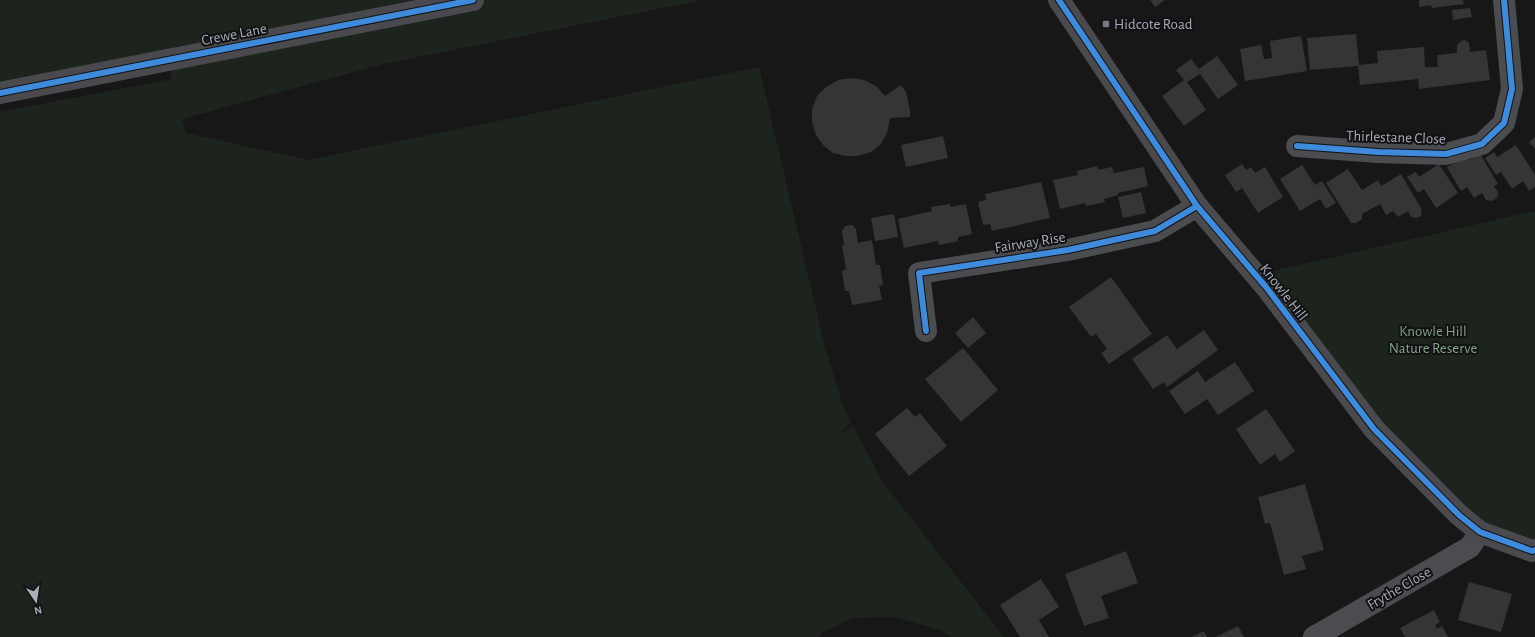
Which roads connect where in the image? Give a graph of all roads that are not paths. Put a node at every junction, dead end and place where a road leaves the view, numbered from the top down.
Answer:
1 (473, 0) edge
2 (1059, 0) edge
3 (1504, 0) edge
4 (0, 93) edge
5 (1297, 146) dead end
6 (1197, 206) junction
7 (926, 331) dead end
8 (1480, 532) junction
9 (1535, 550) edge
10 (1314, 637) edge

1 - 4 street, Crewe Lane
2 - 6 street, Knowle Hill
3 - 5 street, Thirlestane Close
6 - 7 street, Fairway Rise
6 - 8 street, Knowle Hill
8 - 9 street, Knowle Hill
8 - 10 street, Frythe Close

